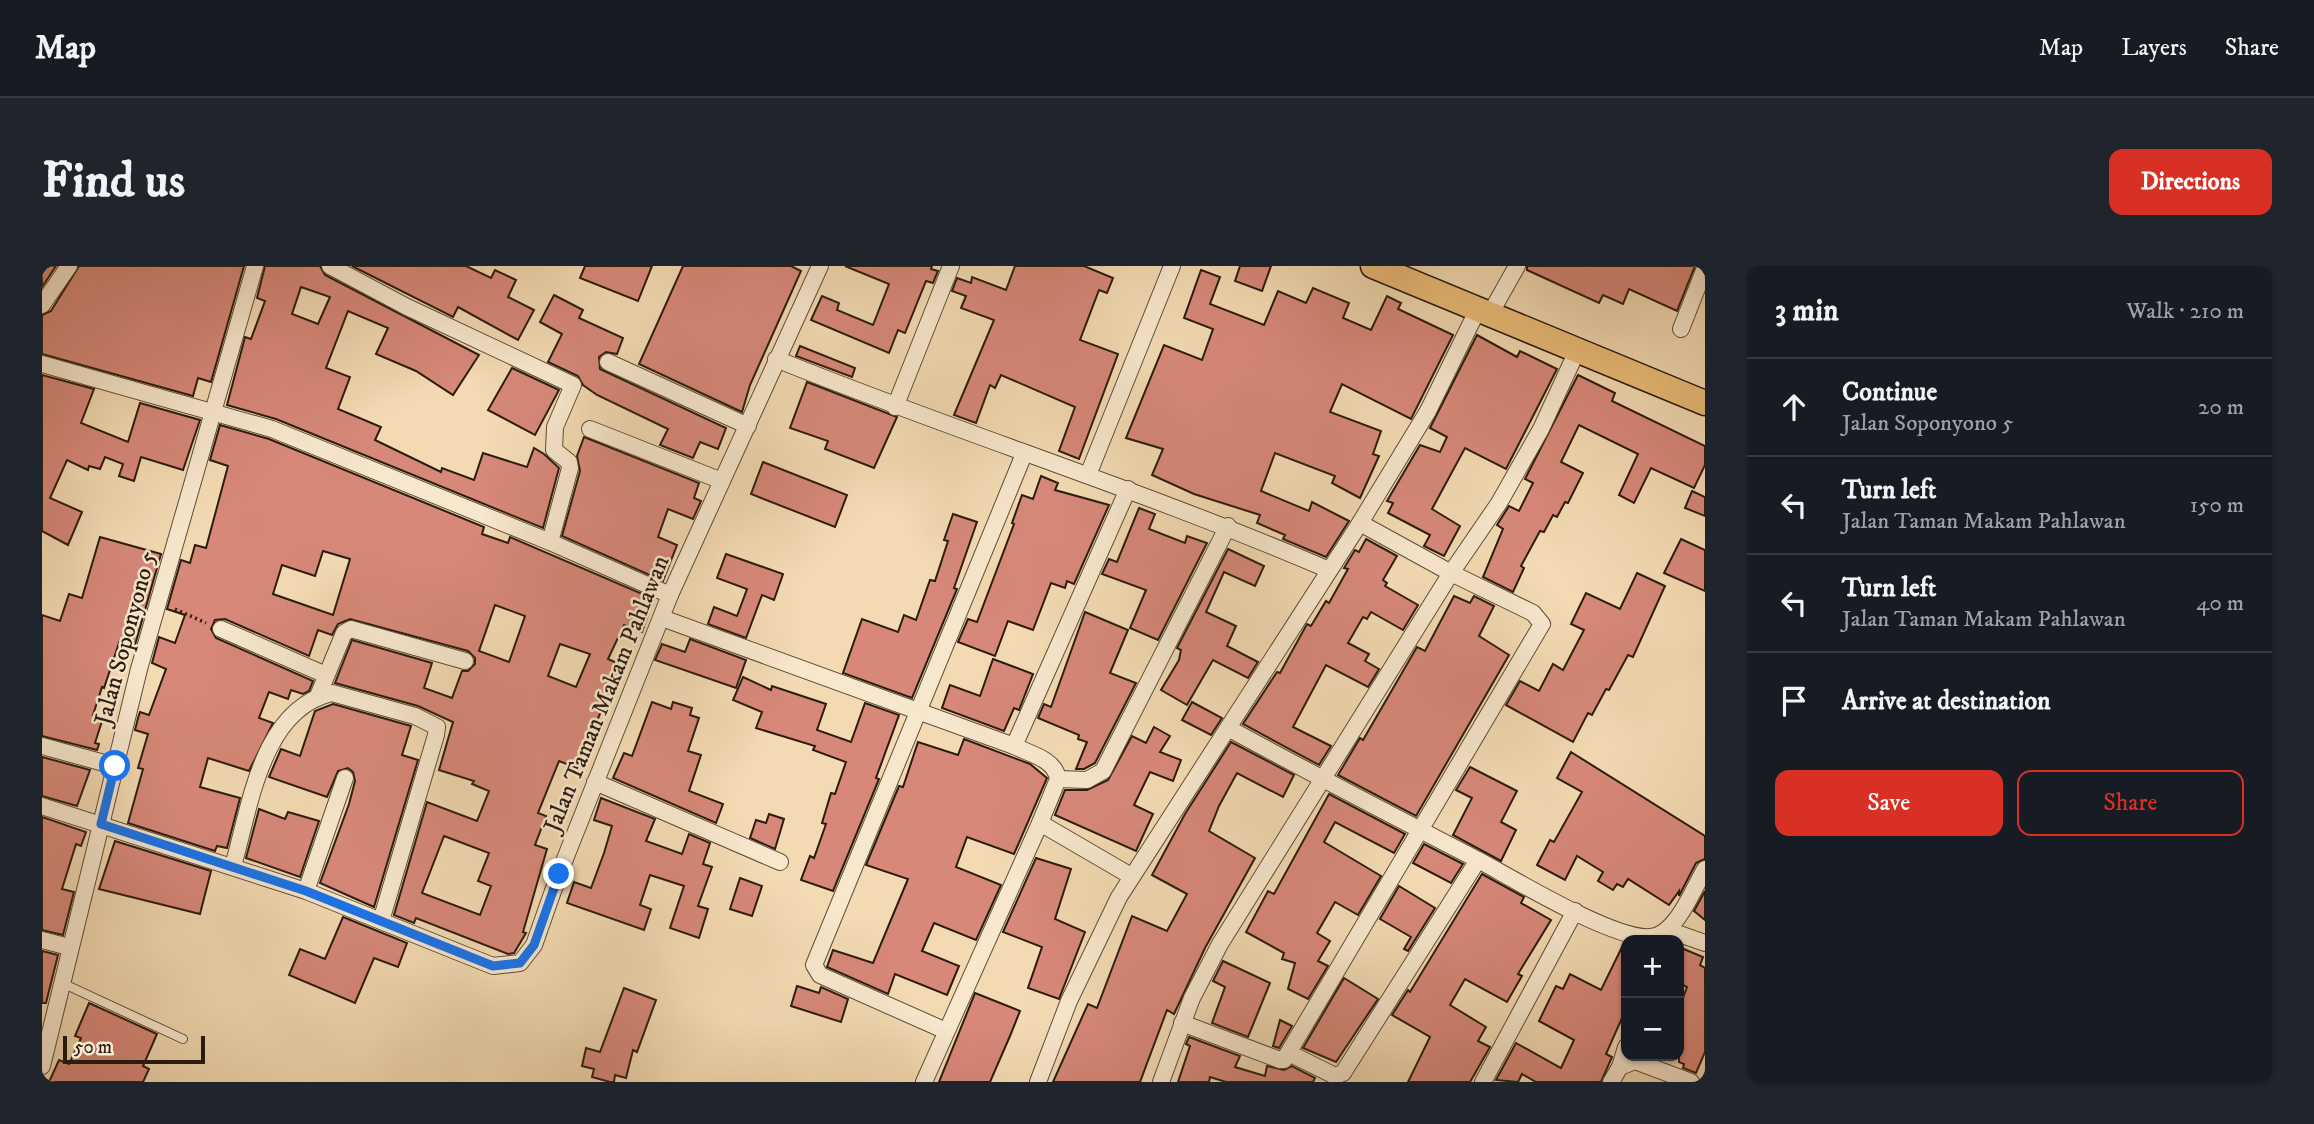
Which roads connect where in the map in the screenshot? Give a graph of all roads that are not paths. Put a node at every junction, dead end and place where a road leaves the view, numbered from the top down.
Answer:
1 (69, 266) edge
2 (255, 266) edge
3 (330, 266) edge
4 (820, 266) edge
5 (951, 266) edge
6 (1172, 266) edge
7 (1373, 266) edge
8 (1517, 266) edge
9 (1705, 268) edge
10 (42, 305) edge
11 (1484, 312) junction
12 (1681, 329) dead end
13 (1577, 351) junction
14 (776, 359) junction
15 (608, 362) dead end
16 (42, 364) edge
17 (1705, 403) edge
18 (895, 407) junction
19 (212, 411) junction
20 (748, 426) junction
21 (590, 429) dead end
22 (1024, 454) junction
23 (1088, 475) junction
24 (722, 481) junction
25 (1128, 489) junction
26 (1360, 523) junction
27 (1228, 526) junction
28 (550, 542) junction
29 (1329, 570) junction
30 (1451, 573) junction
31 (670, 595) junction
32 (662, 618) junction
33 (221, 629) road end
34 (465, 661) dead end
35 (327, 675) junction
36 (318, 696) junction
37 (917, 713) junction
38 (1228, 727) junction
39 (42, 746) edge
40 (1014, 747) junction
41 (115, 766) junction
42 (345, 778) dead end
43 (1058, 779) junction
44 (1323, 781) junction
45 (595, 782) junction
46 (42, 806) edge
47 (1040, 823) junction
48 (101, 824) junction
49 (1420, 831) junction
50 (1478, 860) junction
51 (780, 862) dead end
52 (233, 866) junction
53 (1705, 869) edge
54 (1131, 876) junction
55 (306, 891) junction
56 (1575, 911) junction
57 (381, 921) junction
58 (1629, 935) edge
59 (1666, 935) edge
60 (1684, 939) edge
61 (42, 940) edge
62 (1705, 943) edge
63 (69, 947) junction
64 (61, 982) junction
65 (1182, 1023) junction
66 (946, 1031) junction
67 (183, 1038) dead end
68 (1289, 1053) junction
69 (1621, 1061) edge
70 (42, 1066) edge
71 (1619, 1067) junction
72 (1334, 1079) edge
73 (924, 1082) edge
74 (1038, 1082) edge
75 (1161, 1082) edge
76 (1483, 1082) edge
77 (1611, 1082) edge
78 (1691, 1082) edge

1 - 10 street
2 - 19 street, Jalan Soponyono 5
3 - 28 street
4 - 14 street, Jalan Taman Makam Pahlawan
5 - 18 street
6 - 23 street
7 - 11 main road
8 - 11 street
9 - 12 street
11 - 13 main road
11 - 26 street
13 - 17 main road
13 - 30 street
14 - 18 street
14 - 20 street, Jalan Taman Makam Pahlawan
15 - 20 street
16 - 19 street
18 - 22 street
19 - 28 street
19 - 41 street, Jalan Soponyono 5
20 - 24 street, Jalan Taman Makam Pahlawan
21 - 24 street
22 - 23 street
22 - 37 street
23 - 25 street
24 - 31 street, Jalan Taman Makam Pahlawan
25 - 27 street
25 - 40 street
26 - 29 street
26 - 30 street
27 - 29 street
27 - 43 street
28 - 31 street
29 - 38 street
30 - 44 street
30 - 49 street
31 - 32 street, Jalan Taman Makam Pahlawan
32 - 37 street
32 - 45 street, Jalan Taman Makam Pahlawan
33 - 35 street
34 - 35 street
35 - 36 street
36 - 52 street
36 - 57 street
37 - 40 street
37 - 66 street
38 - 44 street
38 - 54 street
39 - 41 street
40 - 43 street
41 - 48 street, Jalan Soponyono 5
42 - 55 street
43 - 47 street
44 - 49 street
44 - 65 street
45 - 51 street
45 - 57 street, Jalan Taman Makam Pahlawan
46 - 48 street, Jalan Taman Makam Pahlawan
47 - 54 street
47 - 66 street
48 - 52 street, Jalan Taman Makam Pahlawan
48 - 63 street, Jalan Soponyono 5
49 - 50 street
49 - 68 street
50 - 56 street
50 - 72 street
52 - 55 street, Jalan Taman Makam Pahlawan
53 - 59 street
54 - 74 street
55 - 57 street, Jalan Taman Makam Pahlawan
56 - 58 street
56 - 76 street
60 - 62 street
61 - 63 street
63 - 64 street, Jalan Soponyono 5
64 - 67 lane
64 - 70 street, Jalan Soponyono 5
65 - 68 street
65 - 75 street
66 - 73 street
68 - 72 street
69 - 71 street
71 - 77 street
71 - 78 street

